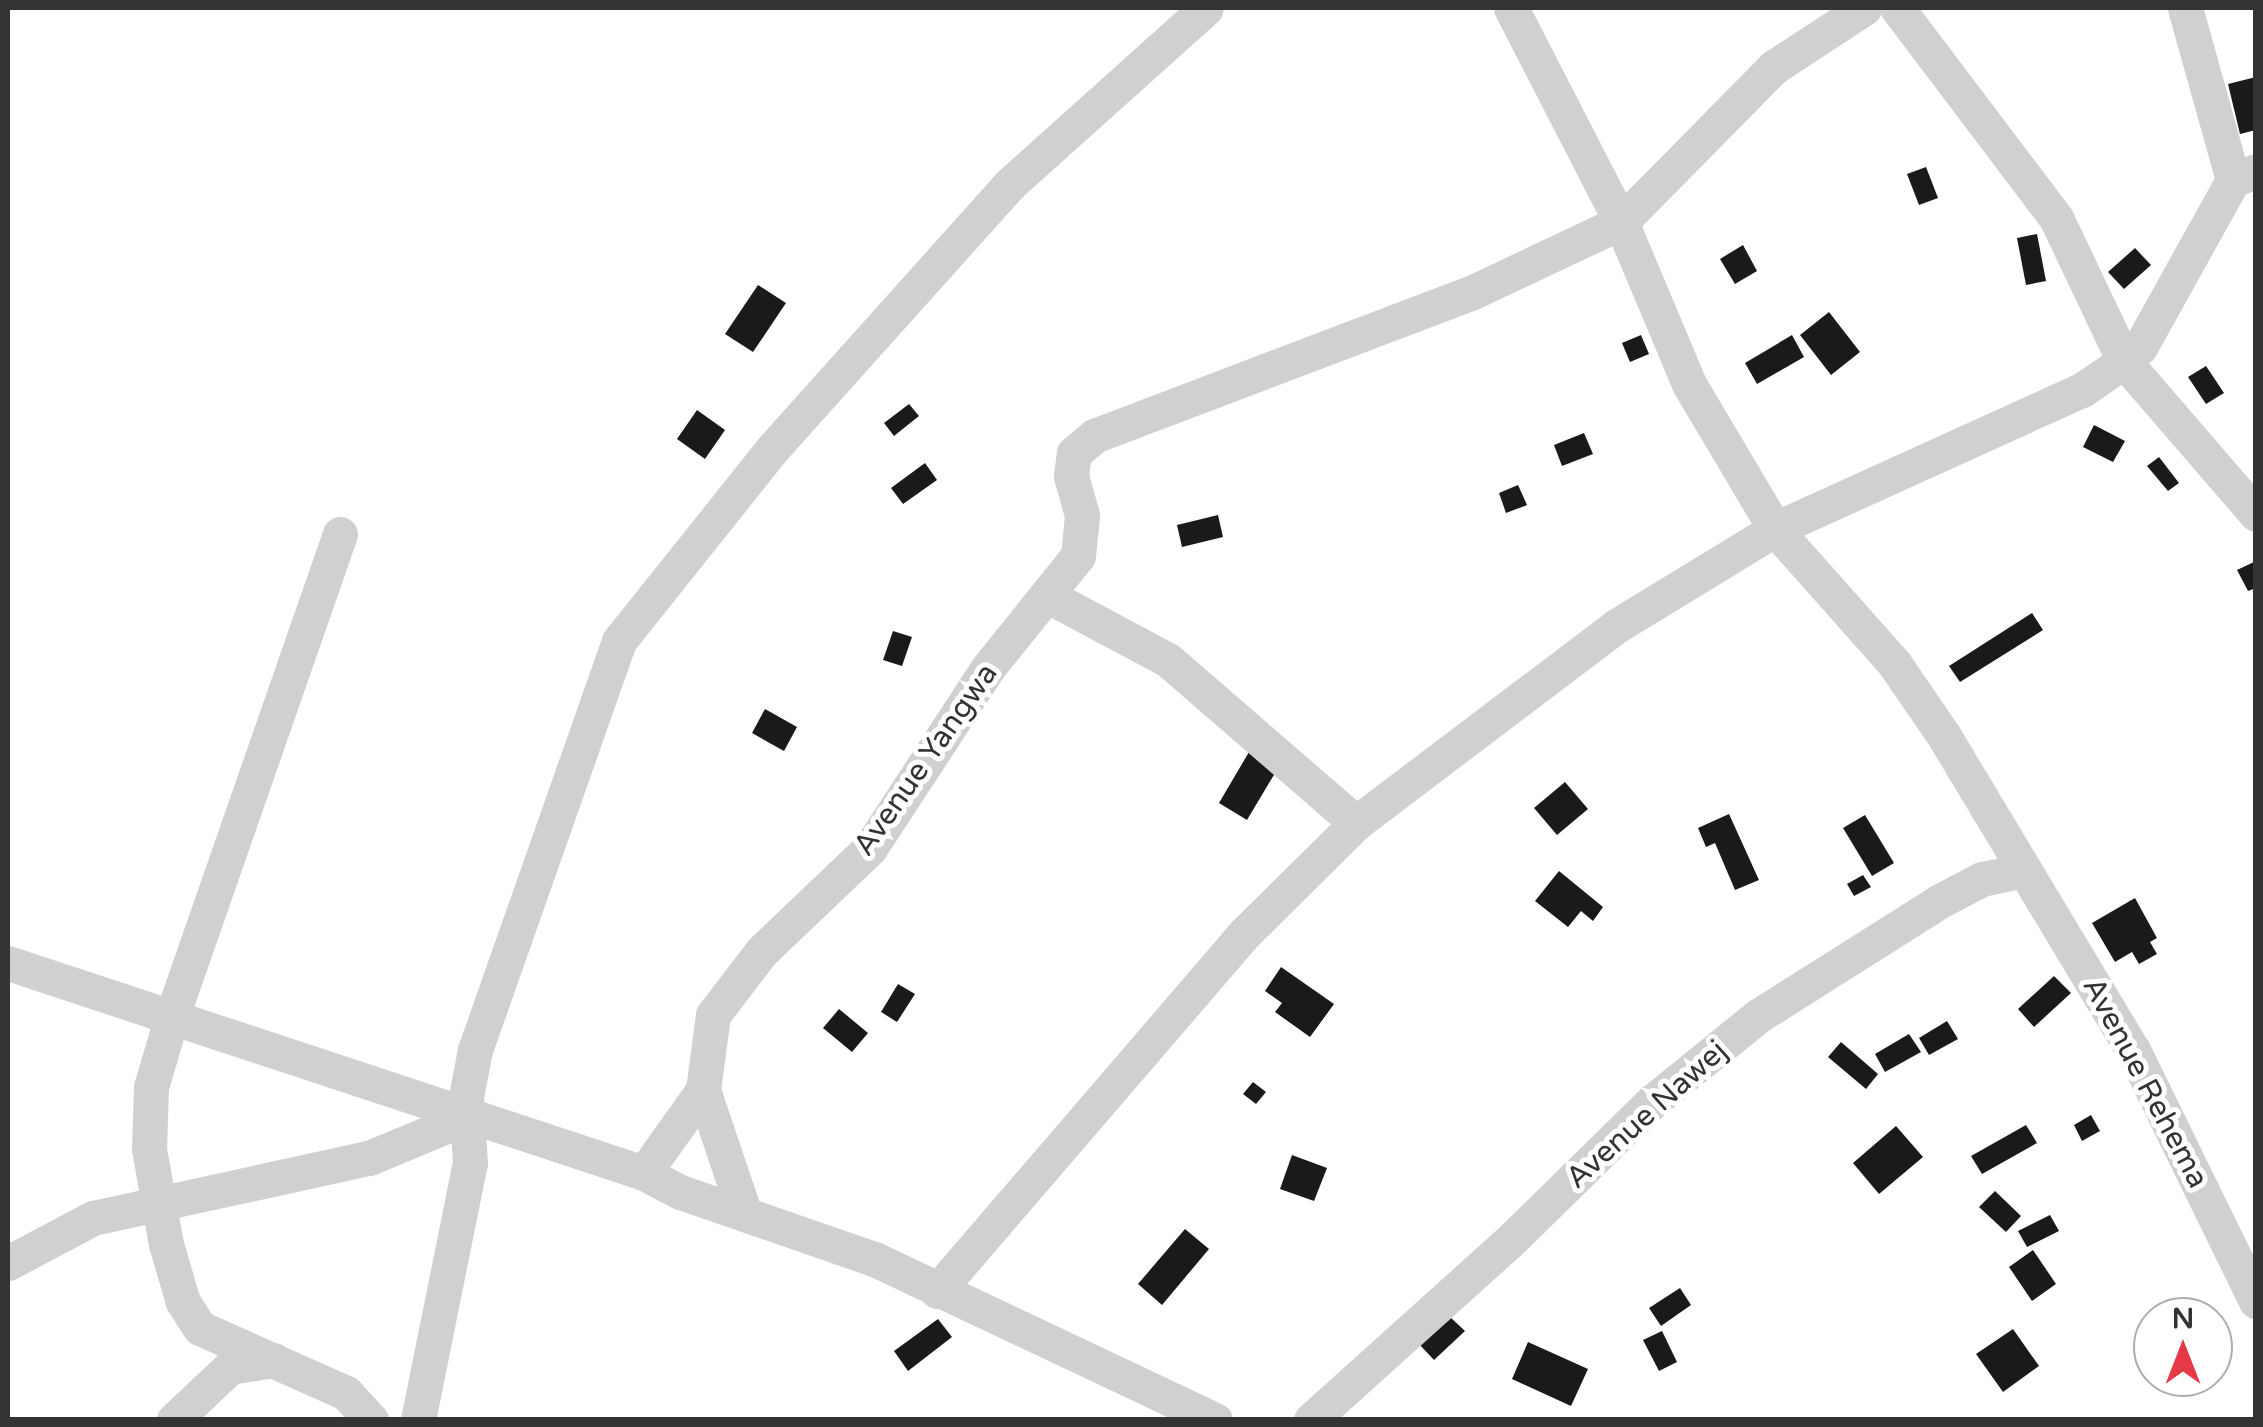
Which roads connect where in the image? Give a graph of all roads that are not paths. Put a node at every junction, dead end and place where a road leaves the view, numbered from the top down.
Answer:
1 (1206, 8) edge
2 (1511, 8) edge
3 (1864, 8) edge
4 (1897, 8) edge
5 (2185, 8) edge
6 (2244, 176) edge
7 (1620, 222) junction
8 (2124, 361) junction
9 (2256, 514) edge
10 (1775, 529) junction
11 (340, 534) dead end
12 (1050, 597) junction
13 (1356, 823) junction
14 (2024, 870) junction
15 (8, 964) edge
16 (172, 1016) junction
17 (703, 1090) junction
18 (465, 1118) junction
19 (644, 1173) junction
20 (158, 1201) junction
21 (743, 1209) junction
22 (8, 1263) edge
23 (937, 1292) junction
24 (2256, 1300) edge
25 (273, 1360) junction
26 (174, 1420) edge
27 (371, 1420) edge
28 (418, 1420) edge
29 (1215, 1420) edge
30 (1310, 1420) edge

1 - 18 street
2 - 7 street, Avenue Rehema
3 - 7 street
4 - 8 street
5 - 6 street
6 - 8 street
7 - 10 street, Avenue Rehema
7 - 12 street, Avenue Yangwa
8 - 9 street
8 - 10 street
10 - 13 street
10 - 14 street, Avenue Rehema
11 - 16 street
12 - 13 street
12 - 17 street, Avenue Yangwa
13 - 23 street
14 - 24 street, Avenue Rehema
14 - 30 street, Avenue Nawej
15 - 16 street
16 - 18 street
16 - 20 street
17 - 19 street
17 - 21 street
18 - 19 street
18 - 20 street
18 - 28 street
19 - 21 street
20 - 22 street
20 - 25 street
21 - 23 street
23 - 29 street
25 - 26 street
25 - 27 street

